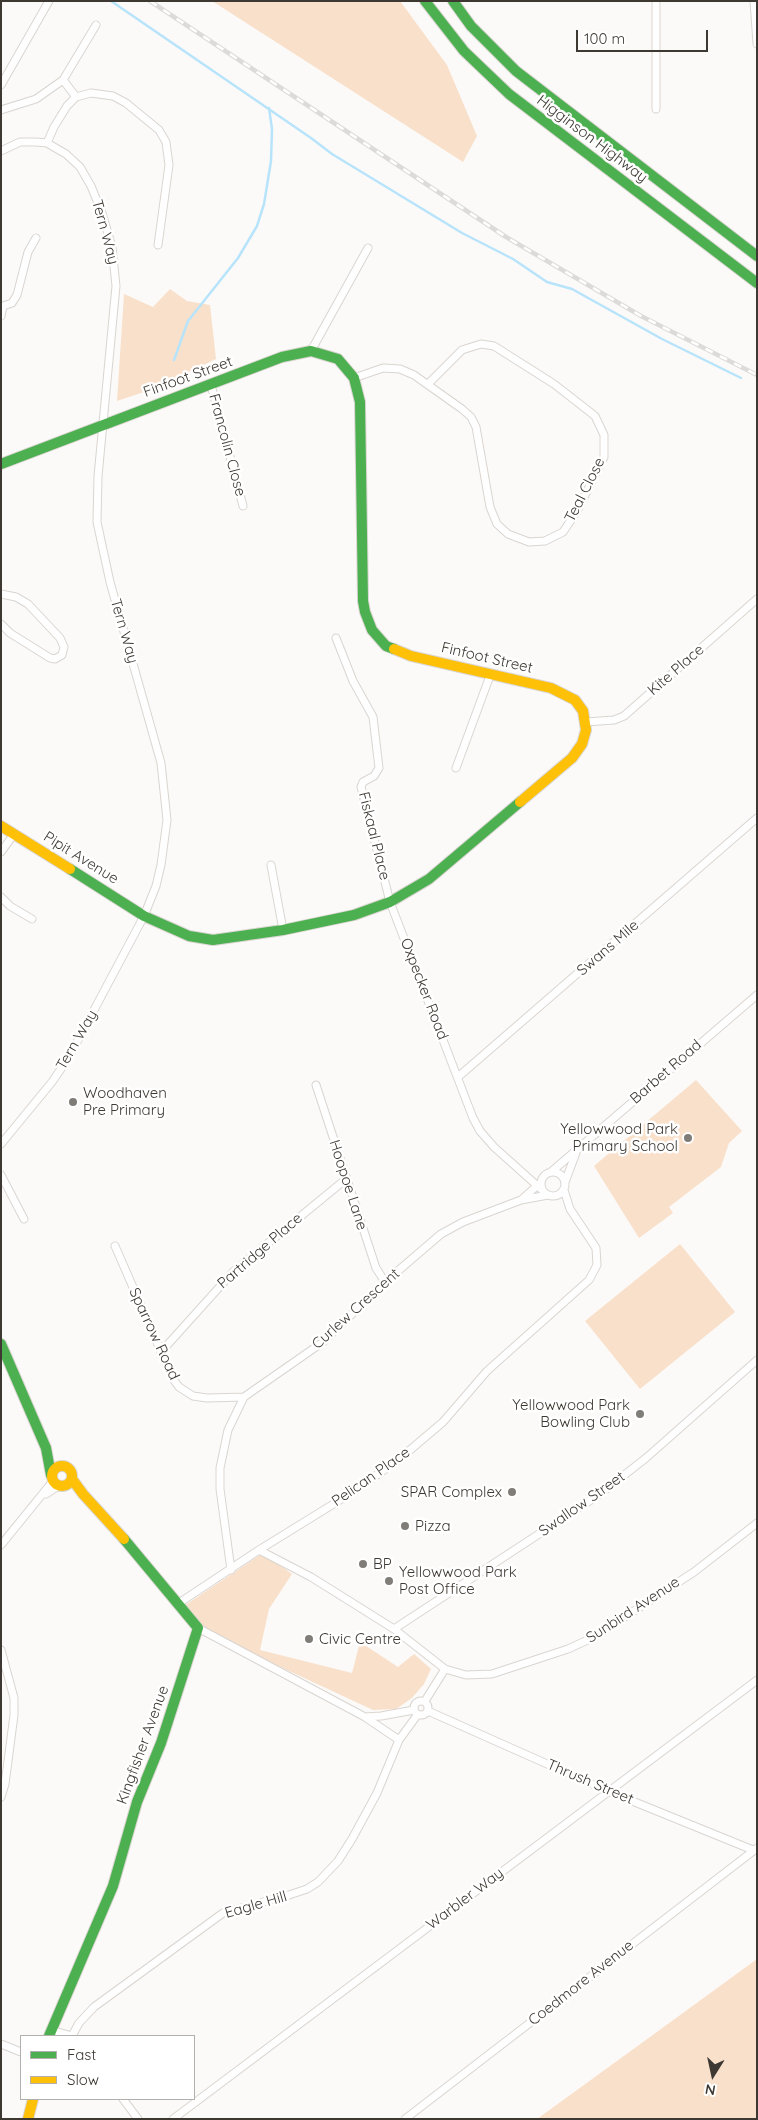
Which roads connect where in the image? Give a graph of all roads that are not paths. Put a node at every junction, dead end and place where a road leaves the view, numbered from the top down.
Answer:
1 (49, 1) edge
2 (425, 1) edge
3 (453, 1) edge
4 (656, 1) edge
5 (754, 1) edge
6 (96, 25) dead end
7 (757, 44) edge
8 (63, 80) junction
9 (1, 85) edge
10 (76, 97) junction
11 (656, 109) dead end
12 (1, 110) edge
13 (47, 143) junction
14 (1, 151) edge
15 (36, 238) dead end
16 (158, 246) dead end
17 (368, 248) dead end
18 (757, 256) edge
19 (757, 283) edge
20 (1, 316) edge
21 (311, 351) junction
22 (354, 378) junction
23 (428, 384) junction
24 (211, 385) junction
25 (104, 423) junction
26 (1, 464) edge
27 (243, 506) dead end
28 (1, 594) edge
29 (757, 599) edge
30 (1, 624) edge
31 (336, 638) dead end
32 (491, 674) junction
33 (586, 722) junction
34 (456, 768) dead end
35 (757, 818) edge
36 (1, 826) edge
37 (14, 834) junction
38 (1, 852) edge
39 (271, 865) dead end
40 (1, 897) edge
41 (390, 902) junction
42 (144, 916) junction
43 (32, 919) dead end
44 (283, 930) junction
45 (757, 995) edge
46 (458, 1077) junction
47 (316, 1085) dead end
48 (1, 1144) edge
49 (577, 1151) junction
50 (551, 1172) junction
51 (1, 1175) edge
52 (346, 1179) junction
53 (565, 1186) junction
54 (543, 1188) junction
55 (521, 1200) junction
56 (570, 1209) junction
57 (24, 1219) dead end
58 (115, 1246) dead end
59 (386, 1282) junction
60 (1, 1344) edge
61 (160, 1352) junction
62 (757, 1360) edge
63 (244, 1397) junction
64 (46, 1448) junction
65 (63, 1466) junction
66 (72, 1479) junction
67 (56, 1482) junction
68 (83, 1494) junction
69 (757, 1523) edge
70 (1, 1545) edge
71 (259, 1550) junction
72 (231, 1570) junction
73 (179, 1603) junction
74 (198, 1628) junction
75 (394, 1629) junction
76 (1, 1650) edge
77 (444, 1669) junction
78 (757, 1680) edge
79 (425, 1701) junction
80 (428, 1711) junction
81 (416, 1712) junction
82 (365, 1716) junction
83 (399, 1740) junction
84 (610, 1792) junction
85 (1, 1797) edge
86 (755, 1849) edge
87 (50, 2033) edge
88 (65, 2035) edge
89 (73, 2035) edge
90 (1, 2044) edge
91 (20, 2052) edge
92 (32, 2100) edge
93 (124, 2100) edge
94 (28, 2119) edge
95 (138, 2119) edge
96 (173, 2119) edge
97 (405, 2119) edge

1 - 9 street
2 - 19 main road, Higginson Highway
3 - 18 main road, Higginson Highway
4 - 11 street
5 - 7 street
6 - 8 street
8 - 10 street
8 - 12 street
10 - 13 street
10 - 16 street
13 - 14 street, Tern Way
13 - 25 street, Tern Way
15 - 20 street
17 - 21 street
21 - 22 main road, Finfoot Street
21 - 24 main road, Finfoot Street
22 - 23 street, Teal Close
22 - 32 main road, Finfoot Street
23 - 23 street, Teal Close
24 - 25 main road, Finfoot Street
24 - 27 street, Francolin Close
25 - 26 main road
25 - 42 street, Tern Way
28 - 30 street
29 - 33 street, Kite Place
31 - 41 street, Fiskaal Place
32 - 33 main road, Finfoot Street
32 - 34 street
33 - 41 main road
35 - 46 street, Swans Mile
36 - 37 main road, Pipit Avenue
37 - 38 street
37 - 42 main road, Pipit Avenue
39 - 44 street
40 - 43 street
41 - 44 main road
41 - 46 street, Oxpecker Road
42 - 44 main road
42 - 48 street, Tern Way
45 - 49 street, Barbet Road
46 - 54 street, Oxpecker Road
47 - 52 street, Hoopoe Lane
49 - 50 street, Barbet Road
49 - 53 street, Barbet Road
50 - 53 street
50 - 54 street, Barbet Road
51 - 57 street
52 - 59 street, Hoopoe Lane
52 - 61 street, Partridge Place
53 - 54 street
53 - 56 street
54 - 55 street, Curlew Crescent
54 - 55 street, Curlew Crescent
54 - 56 street
55 - 59 street, Curlew Crescent
56 - 71 street, Pelican Place
58 - 61 street, Sparrow Road
59 - 63 street, Curlew Crescent
60 - 64 main road
61 - 63 street, Sparrow Road
62 - 75 street, Swallow Street
63 - 72 street, Curlew Crescent
64 - 65 main road
64 - 67 main road
65 - 66 main road
65 - 67 main road
66 - 67 main road
66 - 68 main road
67 - 68 main road
67 - 70 street
68 - 73 main road
69 - 77 street, Sunbird Avenue
71 - 72 street, Pelican Place
71 - 75 street
72 - 73 street, Pelican Place
73 - 74 main road
74 - 82 street
74 - 87 main road, Kingfisher Avenue
75 - 77 street
76 - 85 street
77 - 79 street
78 - 84 street, Warbler Way
79 - 80 street
79 - 81 street
80 - 81 street
80 - 84 street, Thrush Street
81 - 82 street
81 - 83 street
82 - 83 street
83 - 89 street, Eagle Hill
84 - 86 street, Thrush Street
84 - 96 street, Warbler Way
86 - 97 street, Coedmore Avenue
87 - 88 street
90 - 91 street
92 - 94 main road
93 - 95 street

